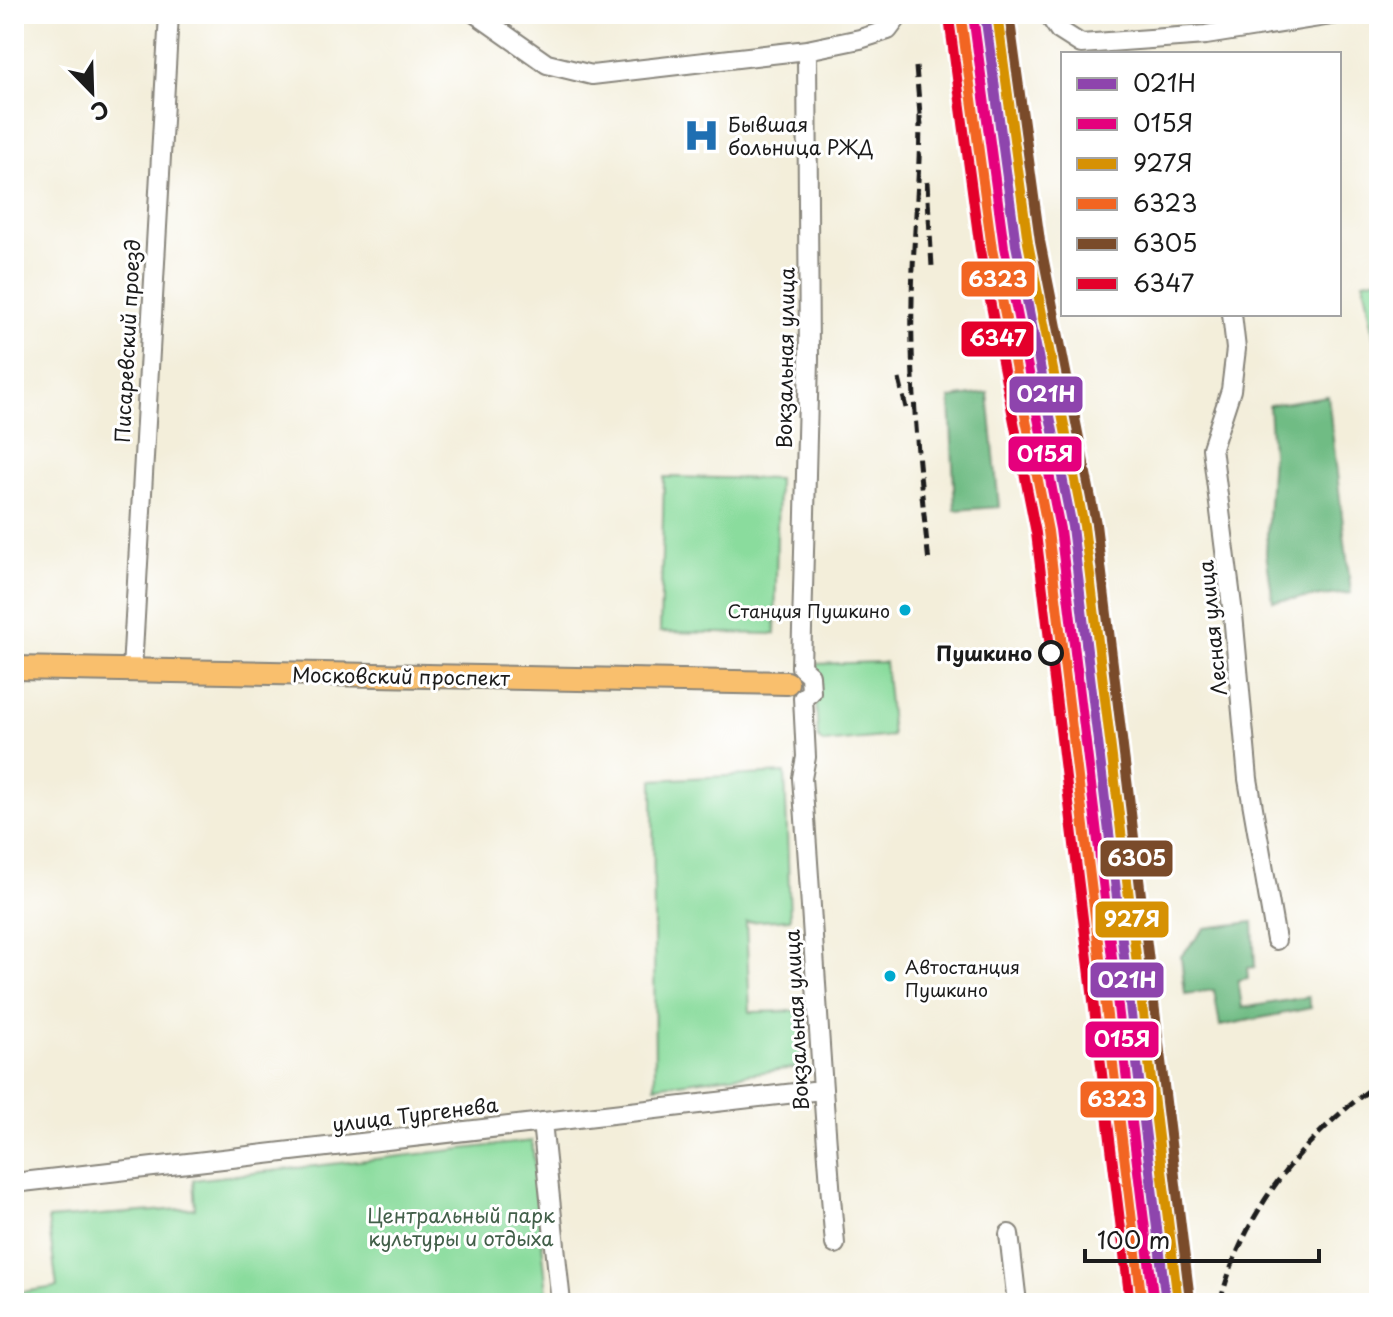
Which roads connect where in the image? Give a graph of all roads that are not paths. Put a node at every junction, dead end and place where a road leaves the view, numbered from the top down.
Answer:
1 (169, 14) edge
2 (476, 14) edge
3 (900, 14) edge
4 (1048, 14) edge
5 (1338, 14) edge
6 (1207, 45) edge
7 (807, 50) junction
8 (1232, 316) edge
9 (14, 668) edge
10 (132, 670) junction
11 (797, 683) junction
12 (1276, 940) dead end
13 (821, 1090) junction
14 (542, 1122) junction
15 (14, 1183) edge
16 (1009, 1234) dead end
17 (835, 1244) dead end
18 (561, 1303) edge
19 (1017, 1303) edge

1 - 10 street, Писаревский проезд
2 - 7 street
3 - 7 street
4 - 6 street
5 - 6 street
7 - 11 street, Вокзальная улица
8 - 12 street, Лесная улица
9 - 10 main road, Московский проспект
10 - 11 main road, Московский проспект
11 - 13 street, Вокзальная улица
13 - 14 street, улица Тургенева
13 - 17 street, Вокзальная улица
14 - 15 street, улица Тургенева
14 - 18 street
16 - 19 street

